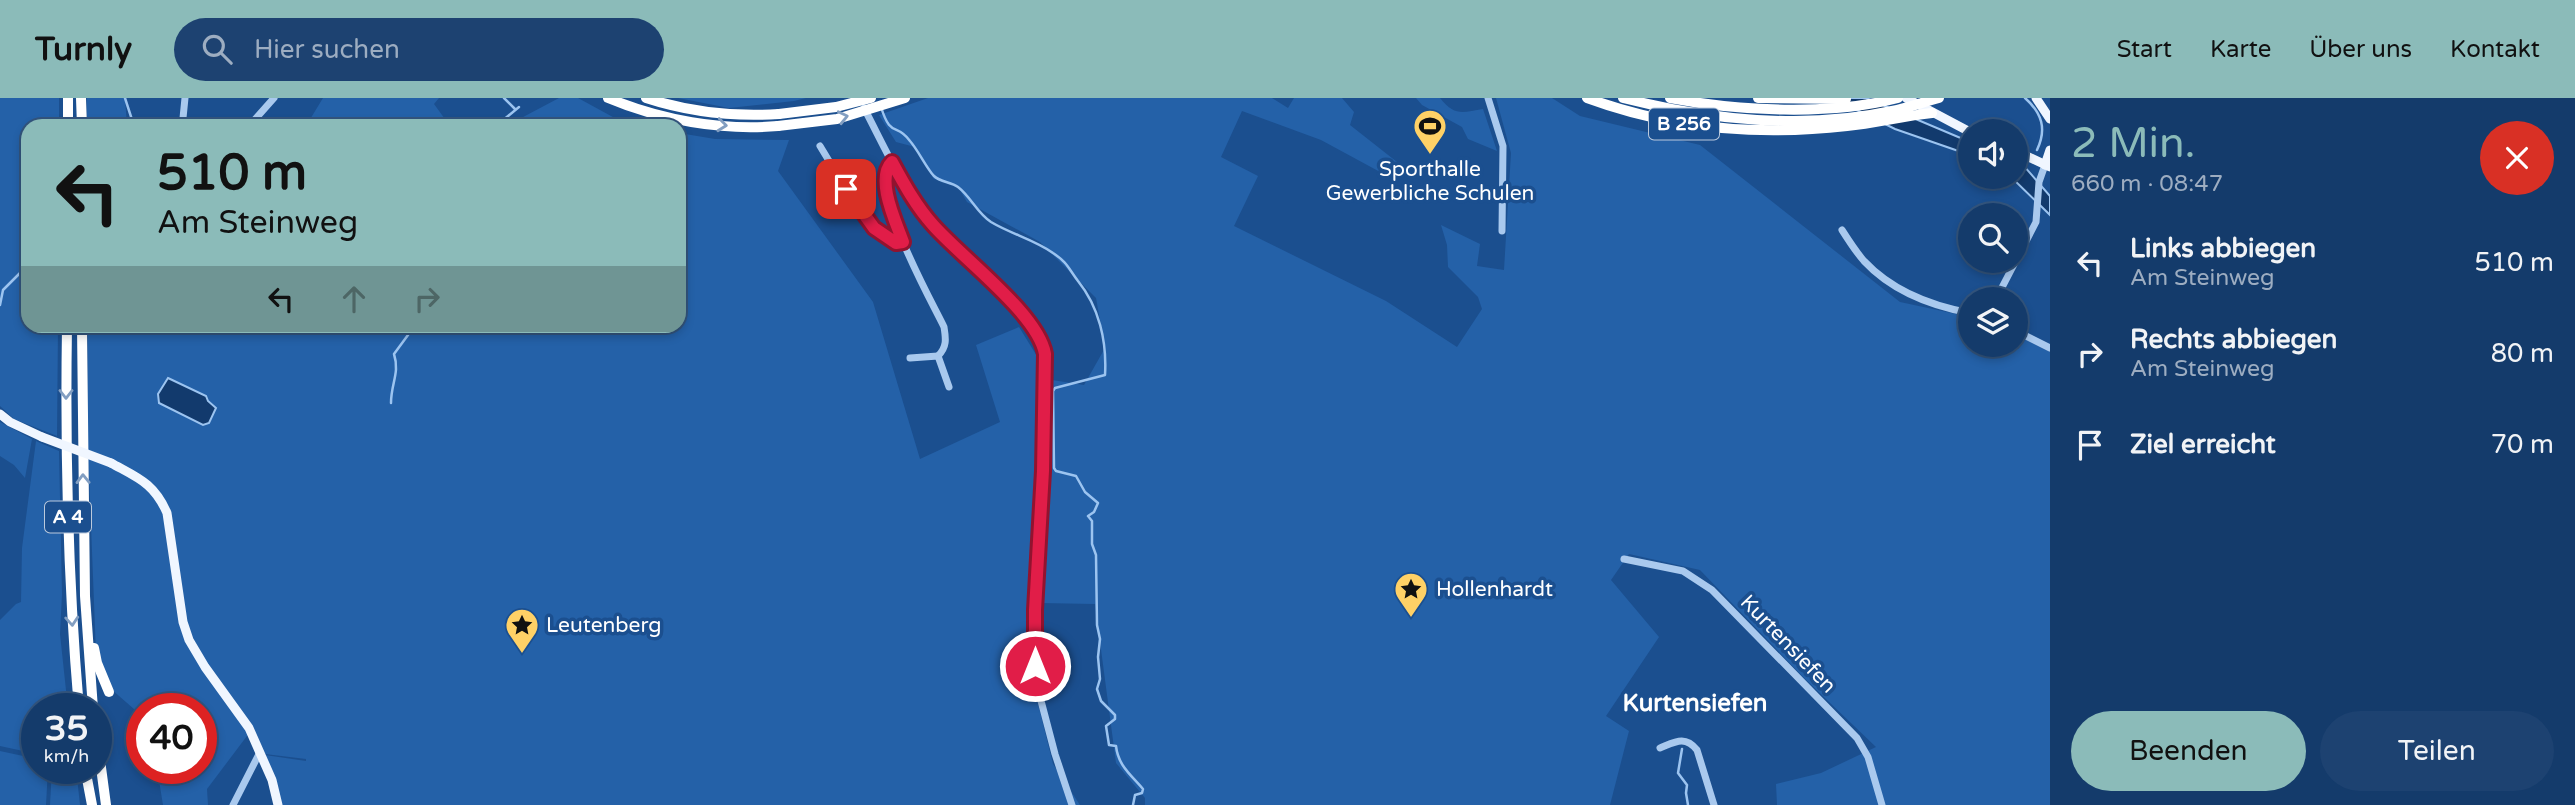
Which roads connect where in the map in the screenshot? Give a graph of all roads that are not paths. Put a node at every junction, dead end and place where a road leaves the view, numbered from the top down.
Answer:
1 (68, 98) edge
2 (81, 98) edge
3 (185, 98) edge
4 (274, 98) edge
5 (608, 98) edge
6 (646, 98) edge
7 (859, 98) edge
8 (871, 98) edge
9 (905, 98) edge
10 (1488, 98) edge
11 (1587, 98) edge
12 (1623, 98) edge
13 (1670, 98) edge
14 (1758, 98) edge
15 (1853, 98) edge
16 (1898, 98) edge
17 (1939, 98) edge
18 (2036, 98) edge
19 (1840, 99) edge
20 (1908, 100) edge
21 (1932, 113) junction
22 (1886, 118) junction
23 (68, 119) edge
24 (82, 119) edge
25 (182, 119) edge
26 (255, 119) edge
27 (683, 119) edge
28 (2050, 119) edge
29 (686, 120) edge
30 (778, 120) junction
31 (1958, 126) edge
32 (820, 146) dead end
33 (2050, 150) edge
34 (2028, 157) edge
35 (892, 162) junction
36 (2048, 166) edge
37 (1842, 230) dead end
38 (1502, 231) dead end
39 (903, 242) junction
40 (2002, 287) edge
41 (1958, 311) edge
42 (66, 333) edge
43 (82, 333) edge
44 (2028, 337) edge
45 (2050, 348) edge
46 (938, 356) junction
47 (910, 358) dead end
48 (949, 387) dead end
49 (0, 414) edge
50 (1623, 559) dead end
51 (85, 596) junction
52 (109, 692) dead end
53 (78, 693) edge
54 (92, 693) edge
55 (1660, 748) dead end
56 (261, 751) junction
57 (88, 784) edge
58 (103, 784) edge
59 (92, 805) edge
60 (106, 805) edge
61 (233, 805) edge
62 (278, 805) edge
63 (1072, 805) edge
64 (1714, 805) edge
65 (1882, 805) edge

1 - 23 highway
2 - 24 highway
3 - 25 street
4 - 26 street
5 -> 27 highway
6 - 30 highway
7 - 35 street
8 - 30 highway, bridge
30 -> 9 highway, bridge
10 - 38 street
11 - 22 highway, B 256
12 - 17 highway, B 256, bridge
13 - 16 highway, B 256
14 - 19 highway
15 - 19 highway
18 - 28 main road
20 - 21 main road
20 - 22 highway, B 256, bridge
21 - 22 highway, B 256
21 - 31 main road
29 -> 30 highway
32 - 39 street
33 - 36 main road
34 - 36 main road
35 - 39 street
35 - 63 street
36 - 40 street
37 - 41 street
39 - 46 street
42 -> 53 highway, A 4
51 -> 43 highway, A 4
44 - 45 street
46 - 47 street
46 - 48 street
49 - 56 main road, bridge
50 - 65 street, Kurtensiefen
51 - 52 highway
51 - 54 highway, A 4
55 - 64 street
56 - 61 street
56 - 62 main road
57 - 59 highway
58 - 60 highway

